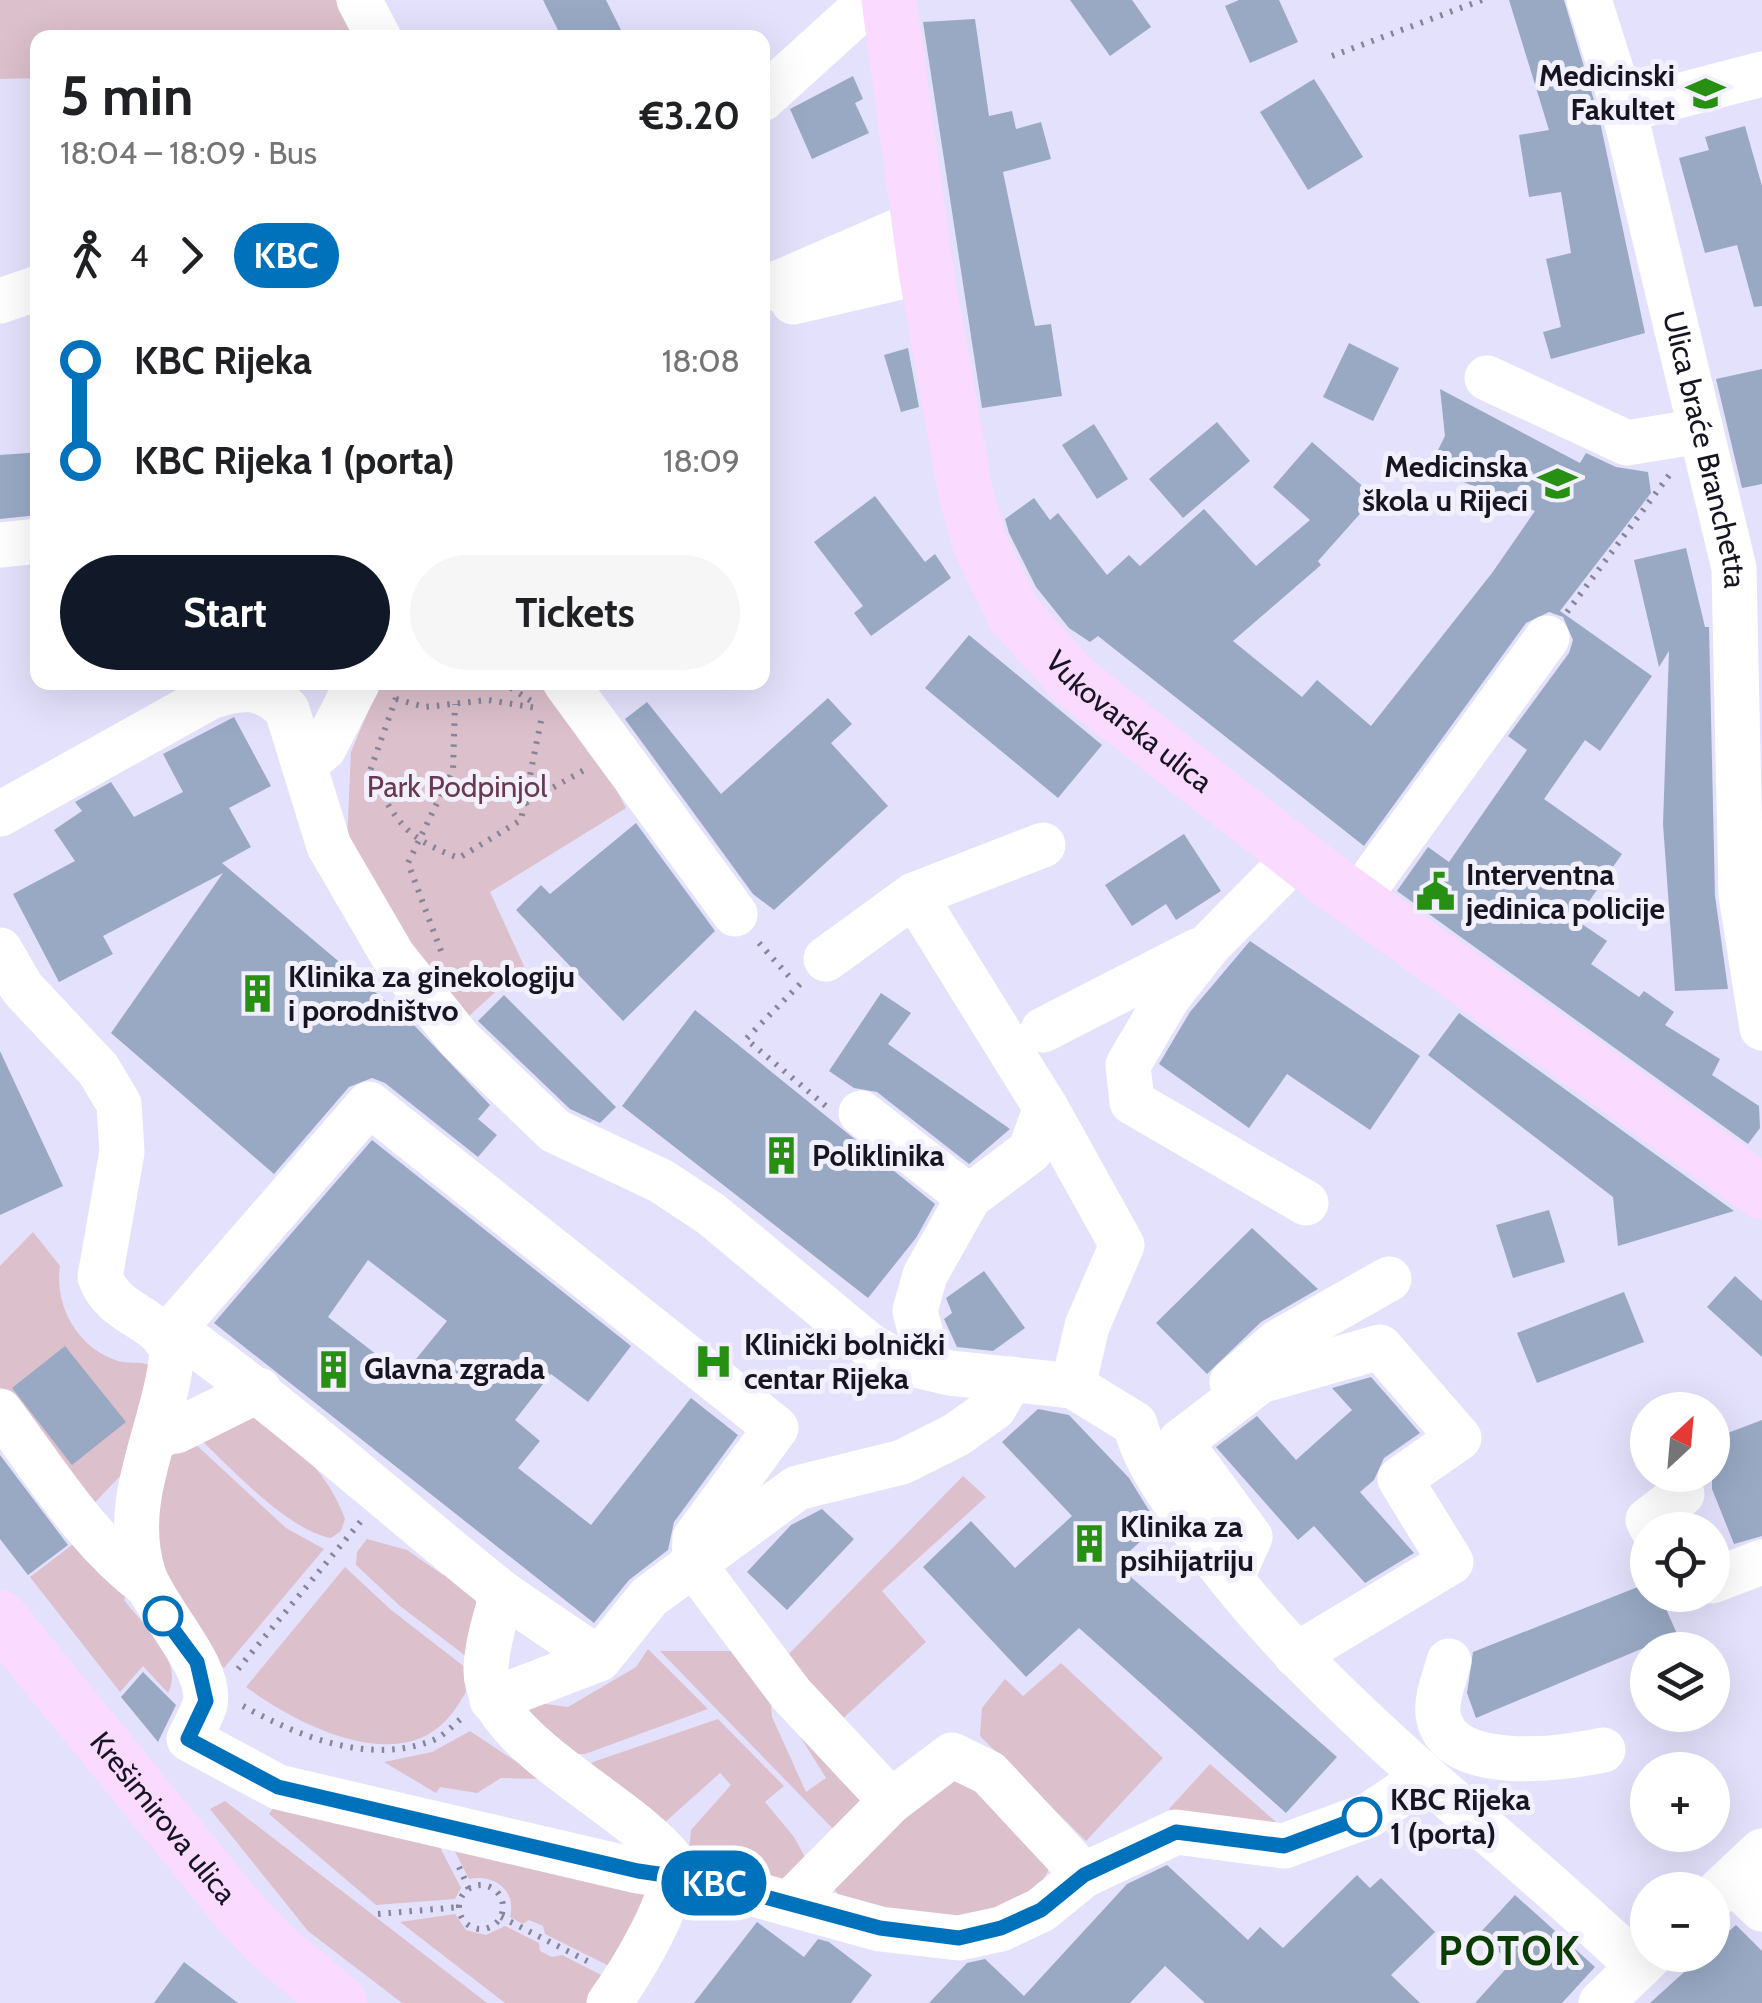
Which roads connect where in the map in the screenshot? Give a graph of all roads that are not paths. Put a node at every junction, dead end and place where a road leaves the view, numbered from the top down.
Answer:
1 (359, 0) edge
2 (871, 0) edge
3 (889, 0) edge
4 (1589, 0) edge
5 (375, 30) edge
6 (1754, 84) edge
7 (770, 92) edge
8 (1624, 110) junction
9 (923, 247) junction
10 (770, 288) edge
11 (30, 291) edge
12 (0, 301) edge
13 (770, 307) edge
14 (1487, 378) dead end
15 (1700, 431) junction
16 (1742, 509) edge
17 (30, 541) edge
18 (0, 545) edge
19 (1748, 574) edge
20 (1547, 638) road end
21 (231, 690) edge
22 (259, 690) edge
23 (377, 690) edge
24 (554, 696) edge
25 (306, 763) junction
26 (0, 814) edge
27 (1043, 845) dead end
28 (1298, 856) junction
29 (914, 895) junction
30 (1356, 901) junction
31 (734, 914) road end
32 (1208, 945) junction
33 (0, 950) edge
34 (812, 973) road end
35 (1762, 1028) edge
36 (1044, 1030) dead end
37 (1046, 1108) junction
38 (861, 1113) road end
39 (1762, 1192) edge
40 (969, 1197) junction
41 (1306, 1203) dead end
42 (1388, 1279) dead end
43 (171, 1335) junction
44 (930, 1368) junction
45 (1012, 1379) junction
46 (1073, 1386) junction
47 (259, 1390) junction
48 (0, 1411) edge
49 (1136, 1424) junction
50 (155, 1434) junction
51 (1682, 1494) dead end
52 (1658, 1512) edge
53 (1762, 1562) edge
54 (694, 1565) junction
55 (1730, 1574) edge
56 (1231, 1579) junction
57 (149, 1587) junction
58 (502, 1593) junction
59 (0, 1618) edge
60 (1296, 1656) junction
61 (599, 1658) junction
62 (1449, 1660) dead end
63 (492, 1700) junction
64 (188, 1739) junction
65 (1603, 1750) dead end
66 (1425, 1778) junction
67 (138, 1792) junction
68 (891, 1801) junction
69 (674, 1874) junction
70 (1084, 1875) junction
71 (789, 1904) junction
72 (1630, 1949) edge
73 (1633, 1972) edge
74 (617, 1992) edge
75 (340, 2003) edge
76 (1601, 2003) edge

1 - 5 street
2 - 7 street
3 - 9 main road, Vukovarska ulica
4 - 8 street, Ulica braće Branchetta
6 - 8 street
8 - 15 street, Ulica braće Branchetta
9 - 10 street
9 - 13 street
9 - 28 main road, Vukovarska ulica
11 - 12 street
14 - 15 street
15 - 16 street, Ulica braće Branchetta
16 - 19 street, Ulica braće Branchetta
17 - 18 street
19 - 35 street, Ulica braće Branchetta
20 - 30 street
21 - 26 street
22 - 25 street
23 - 25 street
24 - 31 street
25 - 44 street
27 - 29 street
28 - 30 main road, Vukovarska ulica
28 - 32 street
29 - 34 street
29 - 37 street
30 - 39 main road, Vukovarska ulica
32 - 36 street
32 - 41 street
33 - 43 street
37 - 40 street
37 - 46 street
38 - 40 street
40 - 44 street
42 - 49 street
43 - 47 street
43 - 50 street
43 - 54 street
44 - 45 street
45 - 46 street
45 - 54 street
46 - 49 street
47 - 50 street
47 - 58 street
48 - 57 street
49 - 56 street
50 - 57 street
51 - 52 street
53 - 55 street
54 - 61 street
54 - 68 street
56 - 60 street
56 - 60 street
57 - 64 street
58 - 61 street
58 - 63 street
59 - 67 main road, Krešimirova ulica
60 - 66 street
61 - 63 street
62 - 65 street
63 - 69 street
64 - 67 street
64 - 69 street
66 - 70 street
66 - 72 street
67 - 75 main road, Krešimirova ulica
68 - 70 street
68 - 71 street
69 - 71 street
69 - 74 street
70 - 71 street
73 - 76 street

